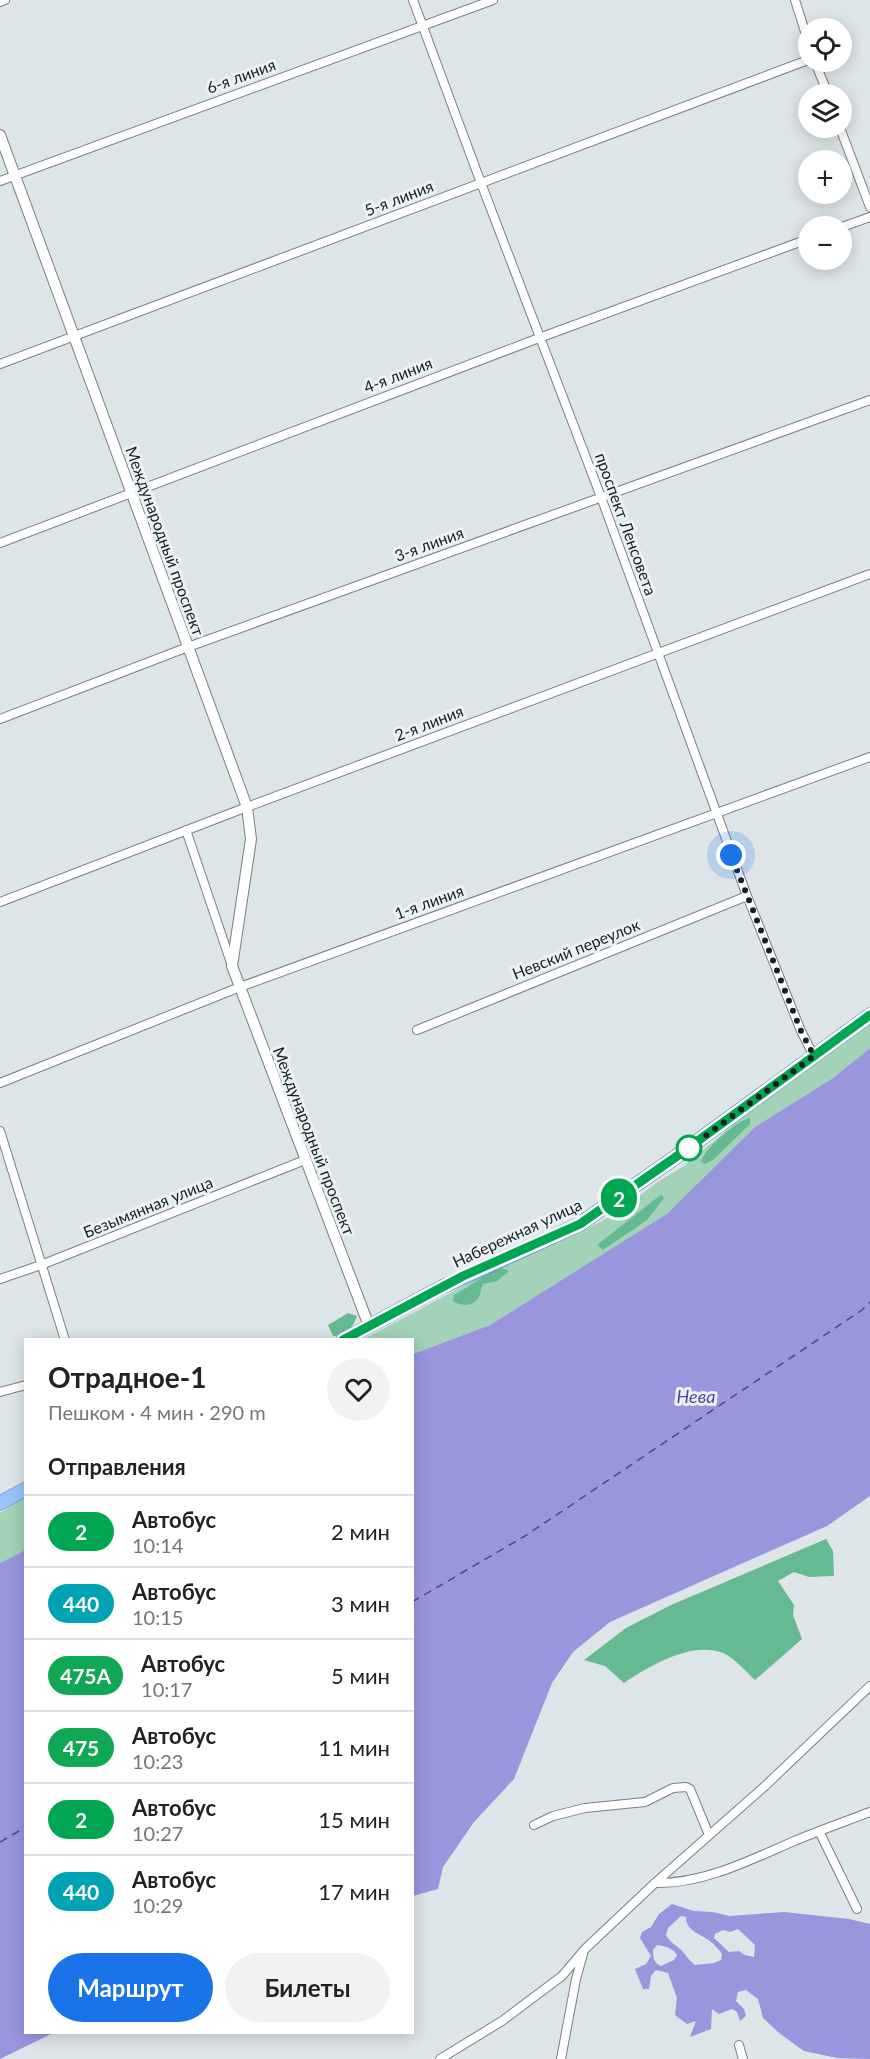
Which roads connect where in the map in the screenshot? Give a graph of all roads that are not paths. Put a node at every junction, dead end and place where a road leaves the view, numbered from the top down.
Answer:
1 (5, 0) edge
2 (413, 0) edge
3 (493, 0) edge
4 (795, 0) edge
5 (0, 2) edge
6 (801, 18) edge
7 (423, 26) junction
8 (798, 64) edge
9 (0, 135) edge
10 (844, 138) edge
11 (15, 175) junction
12 (0, 181) edge
13 (481, 183) junction
14 (870, 207) edge
15 (870, 217) edge
16 (852, 223) edge
17 (798, 243) edge
18 (74, 336) junction
19 (539, 338) junction
20 (0, 364) edge
21 (870, 399) edge
22 (132, 493) junction
23 (601, 497) junction
24 (0, 543) edge
25 (870, 574) edge
26 (188, 647) junction
27 (658, 653) junction
28 (0, 719) edge
29 (870, 757) edge
30 (247, 807) junction
31 (716, 813) junction
32 (186, 830) junction
33 (747, 896) junction
34 (0, 902) edge
35 (232, 966) junction
36 (240, 987) junction
37 (870, 1015) edge
38 (417, 1030) dead end
39 (814, 1056) junction
40 (0, 1083) edge
41 (0, 1131) edge
42 (305, 1160) junction
43 (41, 1265) junction
44 (0, 1279) edge
45 (369, 1326) junction
46 (64, 1338) edge
47 (348, 1338) edge
48 (24, 1386) edge
49 (0, 1392) edge
50 (24, 1490) edge
51 (0, 1503) edge
52 (870, 1686) edge
53 (870, 1812) edge
54 (534, 1825) dead end
55 (819, 1831) junction
56 (709, 1835) junction
57 (655, 1883) junction
58 (857, 1909) dead end
59 (585, 1949) junction
60 (739, 2045) dead end
61 (440, 2059) edge
62 (561, 2059) edge
63 (743, 2059) edge

1 - 5 street
2 - 7 street, проспект Ленсовета
3 - 7 street, 6-я линия
4 - 6 street
7 - 11 street, 6-я линия
7 - 13 street, проспект Ленсовета
8 - 13 street, 5-я линия
9 - 11 street, Международный проспект
10 - 14 street
11 - 12 street, 6-я линия
11 - 18 street, Международный проспект
13 - 18 street, 5-я линия
13 - 19 street, проспект Ленсовета
15 - 16 street
17 - 19 street, 4-я линия
18 - 20 street, 5-я линия
18 - 22 street, Международный проспект
19 - 22 street, 4-я линия
19 - 23 street, проспект Ленсовета
21 - 23 street, 3-я линия
22 - 24 street, 4-я линия
22 - 26 street, Международный проспект
23 - 26 street, 3-я линия
23 - 27 street, проспект Ленсовета
25 - 27 street, 2-я линия
26 - 28 street, 3-я линия
26 - 30 street, Международный проспект
27 - 30 street, 2-я линия
27 - 31 street, проспект Ленсовета
29 - 31 street, 1-я линия
30 - 32 street, 2-я линия
30 - 35 street, Международный проспект
31 - 33 street, проспект Ленсовета
31 - 36 street, 1-я линия
32 - 34 street, 2-я линия
32 - 35 street, Международный проспект
33 - 38 street, Невский переулок
33 - 39 street, проспект Ленсовета
35 - 36 street, Международный проспект
36 - 40 street, 1-я линия
36 - 42 street, Международный проспект
37 - 39 main road, Набережная улица
39 - 45 main road, Набережная улица
41 - 43 street
42 - 43 street, Безымянная улица
42 - 45 street, Международный проспект
43 - 44 street, Безымянная улица
43 - 46 street
45 - 47 main road, Набережная улица
48 - 49 street
50 - 51 main road
52 - 56 street
53 - 55 street
54 - 56 street
55 - 57 street
55 - 58 street
56 - 57 street
57 - 59 street
59 - 61 street
59 - 62 street
60 - 63 street

